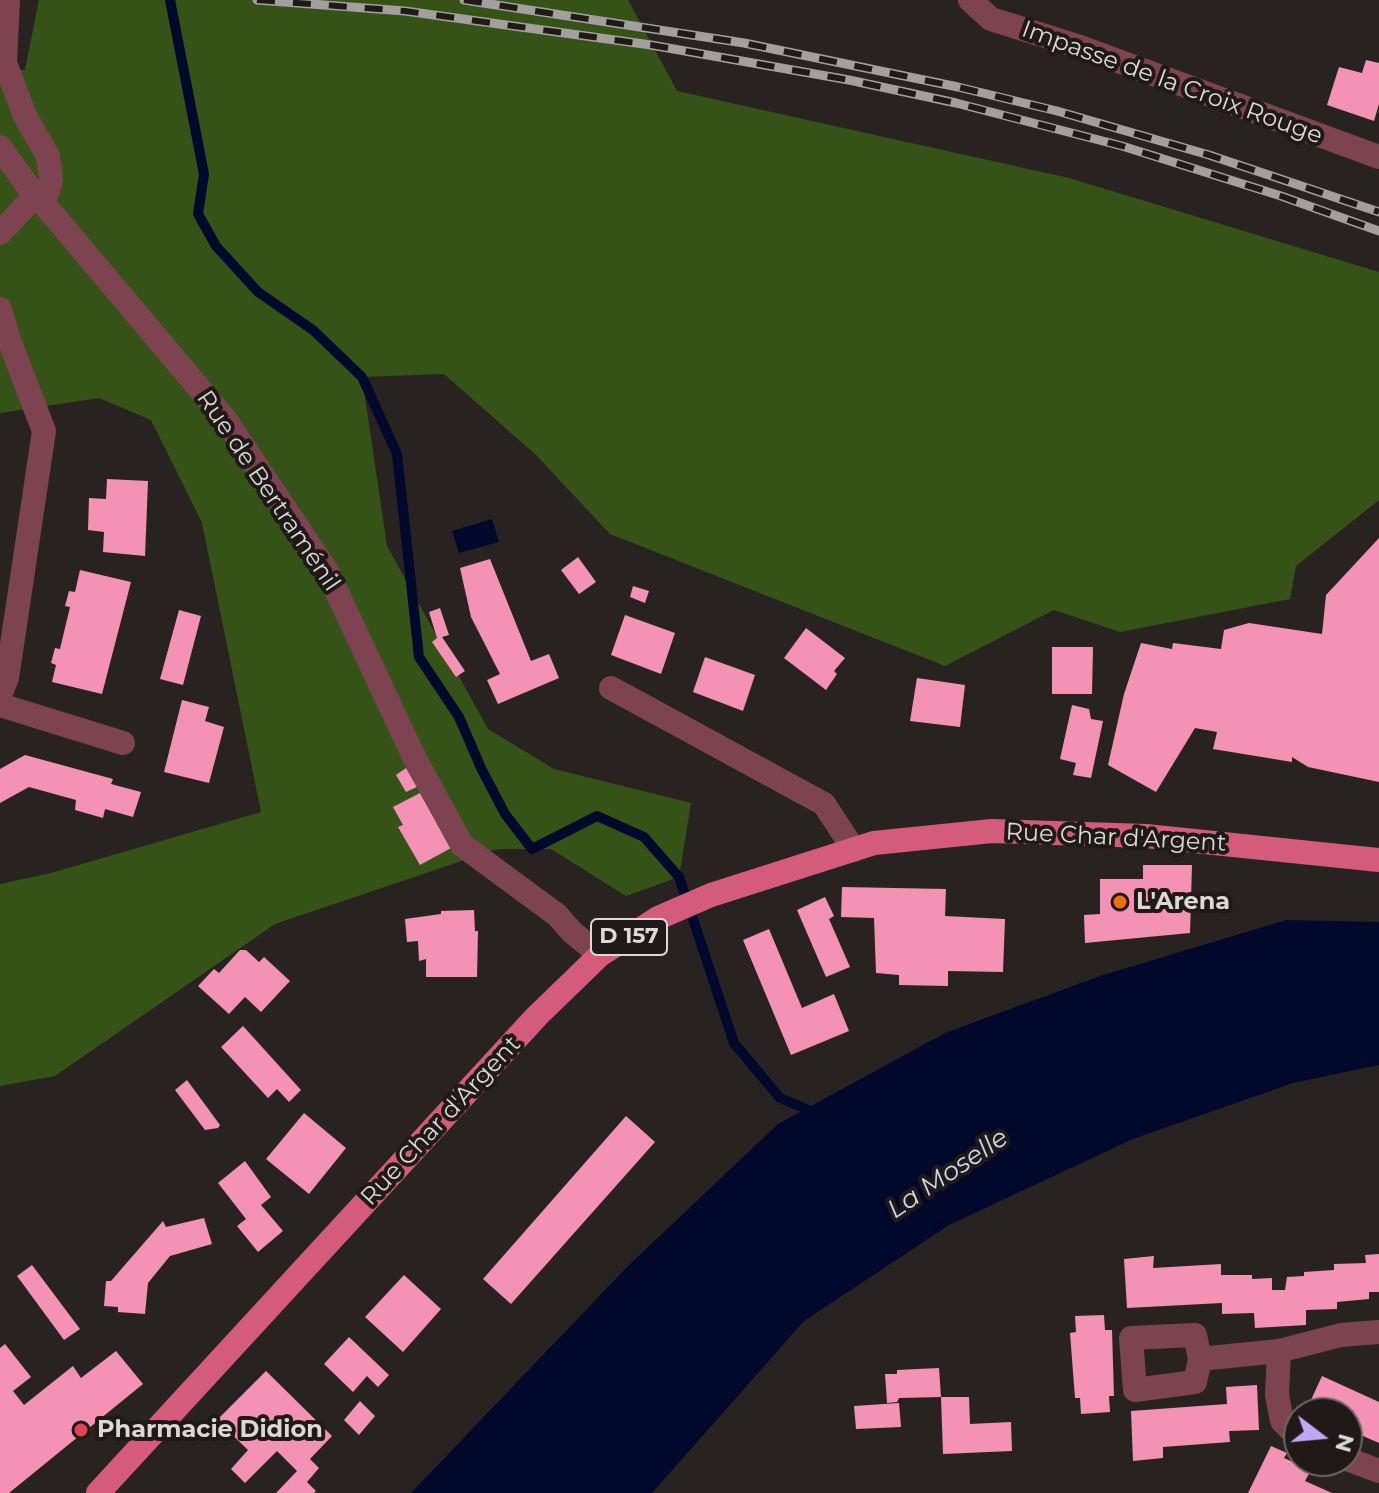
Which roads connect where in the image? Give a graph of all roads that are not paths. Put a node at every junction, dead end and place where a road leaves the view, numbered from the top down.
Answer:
1 (8, 0) edge
2 (970, 0) edge
3 (5, 76) edge
4 (0, 147) edge
5 (1379, 157) edge
6 (39, 200) junction
7 (0, 233) edge
8 (0, 309) edge
9 (611, 688) dead end
10 (0, 695) edge
11 (0, 705) edge
12 (123, 743) dead end
13 (854, 850) junction
14 (1379, 860) edge
15 (600, 955) junction
16 (1379, 1332) edge
17 (1279, 1351) junction
18 (1200, 1359) dead end
19 (1283, 1422) edge
20 (98, 1493) edge

1 - 3 street
2 - 5 street, Impasse de la Croix Rouge
3 - 6 street
4 - 6 street, Rue de Bertraménil
6 - 7 street
6 - 15 street, Rue de Bertraménil
8 - 10 street
9 - 13 street
11 - 12 street
13 - 14 main road, Rue Char d'Argent / D 157
13 - 15 main road, Rue Char d'Argent / D 157
15 - 20 main road, Rue Char d'Argent / D 157
16 - 17 street
17 - 18 street
17 - 19 street

